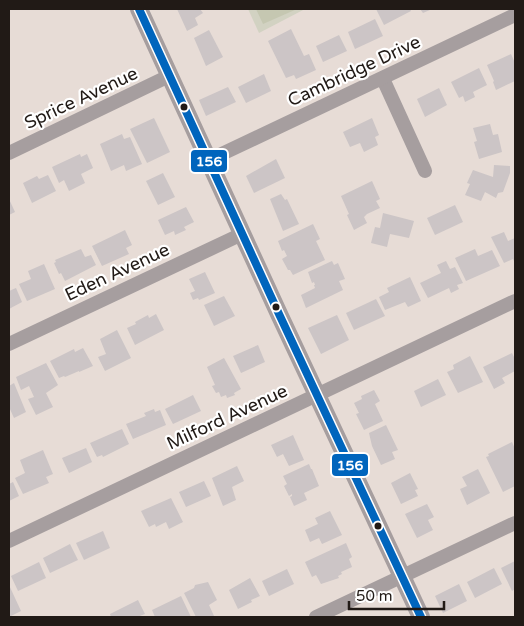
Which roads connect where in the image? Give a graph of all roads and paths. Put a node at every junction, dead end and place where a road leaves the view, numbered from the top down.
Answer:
1 (139, 9) edge
2 (515, 15) edge
3 (169, 76) junction
4 (383, 79) junction
5 (9, 153) edge
6 (209, 160) junction
7 (425, 171) dead end
8 (242, 234) junction
9 (515, 301) edge
10 (9, 344) edge
11 (316, 395) junction
12 (515, 523) edge
13 (9, 541) edge
14 (402, 577) junction
15 (316, 617) edge
16 (421, 617) edge

1 - 3 street
2 - 4 street, Cambridge Drive
3 - 5 street, Sprice Avenue
3 - 6 street
4 - 6 street, Cambridge Drive
4 - 7 street
6 - 8 street
8 - 10 street, Eden Avenue
8 - 11 street
9 - 11 street, Milford Avenue
11 - 13 street, Milford Avenue
11 - 14 street
12 - 14 street
14 - 15 street
14 - 16 street

